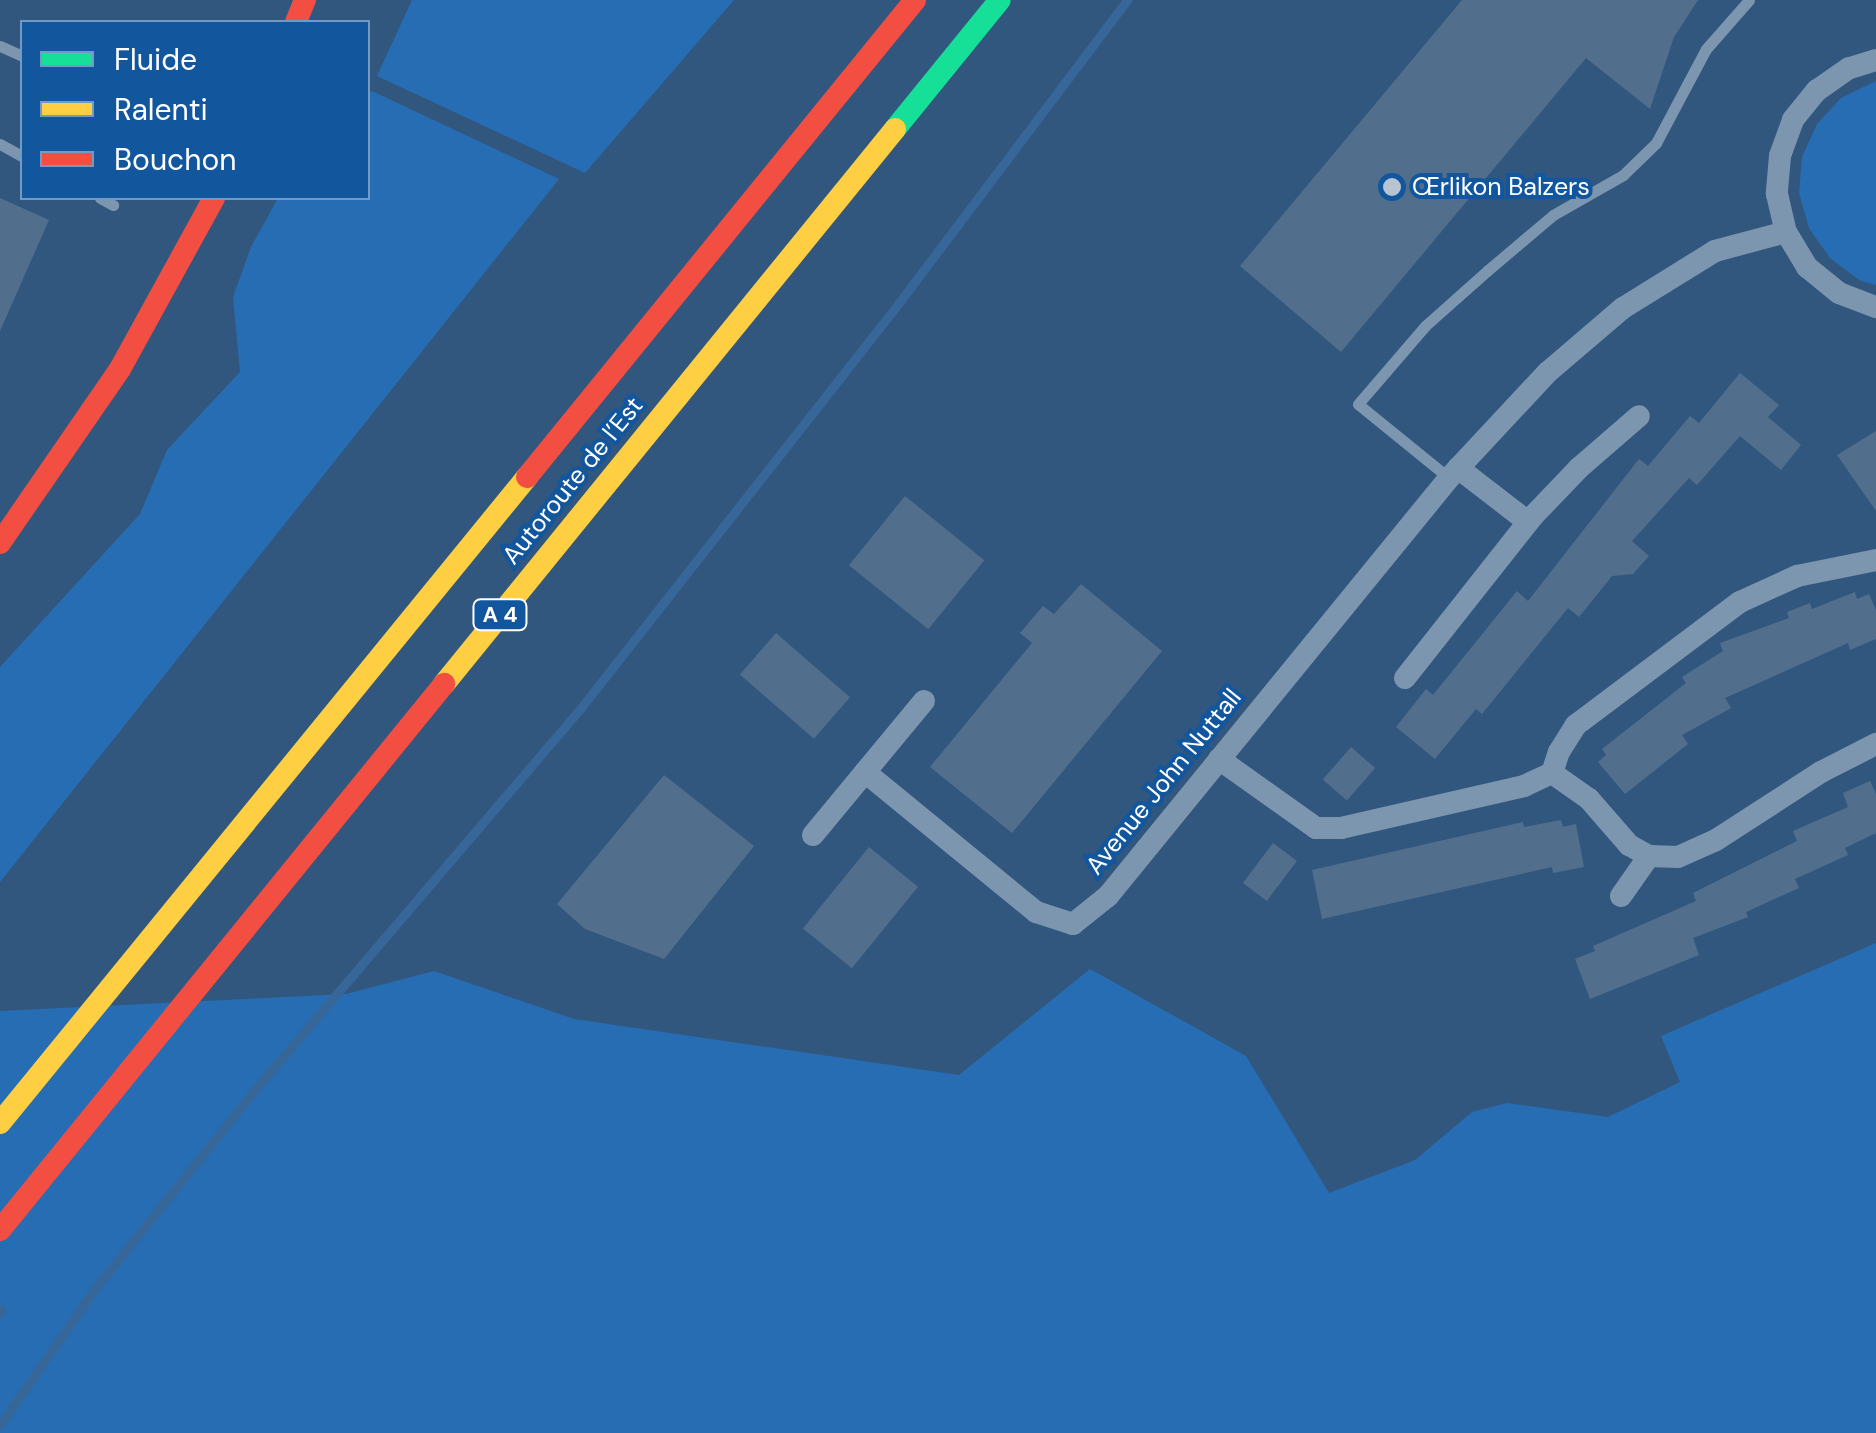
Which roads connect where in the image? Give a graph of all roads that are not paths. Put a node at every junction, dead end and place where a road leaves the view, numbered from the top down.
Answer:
1 (915, 0) edge
2 (1000, 0) edge
3 (1748, 0) edge
4 (1876, 60) edge
5 (104, 200) edge
6 (213, 200) edge
7 (112, 204) dead end
8 (1786, 232) junction
9 (1876, 307) edge
10 (1639, 416) dead end
11 (1454, 473) junction
12 (1528, 522) junction
13 (0, 543) edge
14 (1876, 560) edge
15 (1405, 678) dead end
16 (924, 701) dead end
17 (1876, 744) edge
18 (1219, 758) junction
19 (866, 772) junction
20 (1552, 774) junction
21 (813, 835) dead end
22 (1649, 856) junction
23 (1621, 896) dead end
24 (0, 1124) edge
25 (0, 1230) edge

1 - 24 main road, Autoroute de l’Est / A 4
2 - 25 main road, Autoroute de l’Est / A 4
3 - 11 lane
4 - 8 street
5 - 7 lane
6 - 13 main road
8 - 9 street
8 - 11 street, Avenue John Nuttall
10 - 12 street
11 - 12 street
11 - 18 street, Avenue John Nuttall
12 - 15 street
14 - 20 street
16 - 19 street
17 - 22 street
18 - 19 street, Avenue John Nuttall
18 - 20 street
19 - 21 street
20 - 22 street
22 - 23 street

